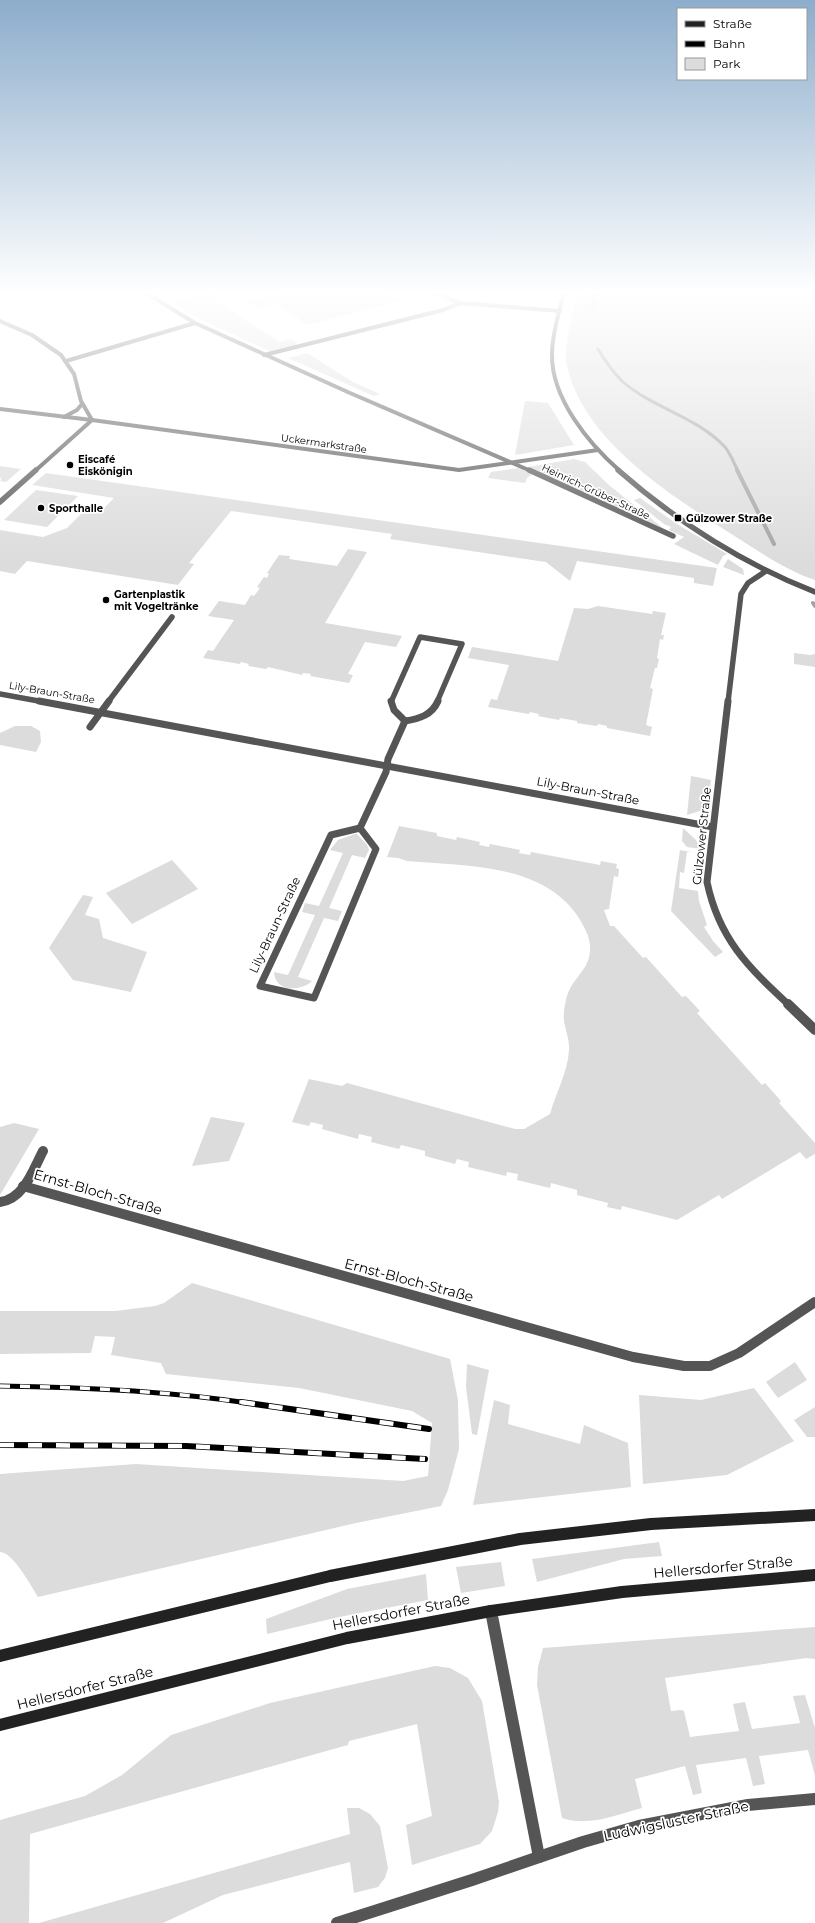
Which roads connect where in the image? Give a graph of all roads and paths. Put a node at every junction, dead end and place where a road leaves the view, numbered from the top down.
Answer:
1 (77, 384) edge
2 (331, 384) edge
3 (558, 384) edge
4 (82, 404) junction
5 (0, 409) edge
6 (62, 417) junction
7 (92, 420) junction
8 (598, 450) junction
9 (511, 462) junction
10 (0, 502) edge
11 (673, 536) dead end
12 (766, 571) junction
13 (815, 592) edge
14 (172, 617) dead end
15 (0, 694) edge
16 (101, 712) junction
17 (405, 721) junction
18 (90, 727) dead end
19 (387, 765) junction
20 (713, 827) junction
21 (360, 828) junction
22 (815, 1030) edge
23 (43, 1150) dead end
24 (23, 1186) junction
25 (0, 1202) edge
26 (815, 1302) edge
27 (815, 1515) edge
28 (815, 1575) edge
29 (491, 1611) junction
30 (0, 1656) edge
31 (0, 1725) edge
32 (815, 1799) edge
33 (539, 1857) junction
34 (337, 1923) edge

1 - 4 street
2 - 9 street, Heinrich-Grüber-Straße
3 - 8 street
4 - 6 street
4 - 7 street
5 - 6 street, Uckermarkstraße
6 - 7 street, Uckermarkstraße
7 - 9 street, Uckermarkstraße
7 - 10 street
8 - 9 street, Heinrich-Grüber-Straße
8 - 12 street, Heinrich-Grüber-Straße
9 - 11 street, Heinrich-Grüber-Straße
12 - 13 street, Heinrich-Grüber-Straße
12 - 20 street, Gülzower Straße
14 - 16 street, Lily-Braun-Straße
15 - 16 street, Lily-Braun-Straße
16 - 18 street
16 - 19 street, Lily-Braun-Straße
17 - 17 street
17 - 19 street
19 - 20 street, Lily-Braun-Straße
19 - 21 street
20 - 22 street, Gülzower Straße
21 - 21 street, Lily-Braun-Straße
23 - 24 street, Ernst-Bloch-Straße
24 - 25 street
24 - 26 street, Ernst-Bloch-Straße
27 - 30 main road
28 - 29 main road, Hellersdorfer Straße
29 - 31 main road, Hellersdorfer Straße
29 - 33 street
32 - 33 street, Ludwigsluster Straße
33 - 34 street, Ludwigsluster Straße

